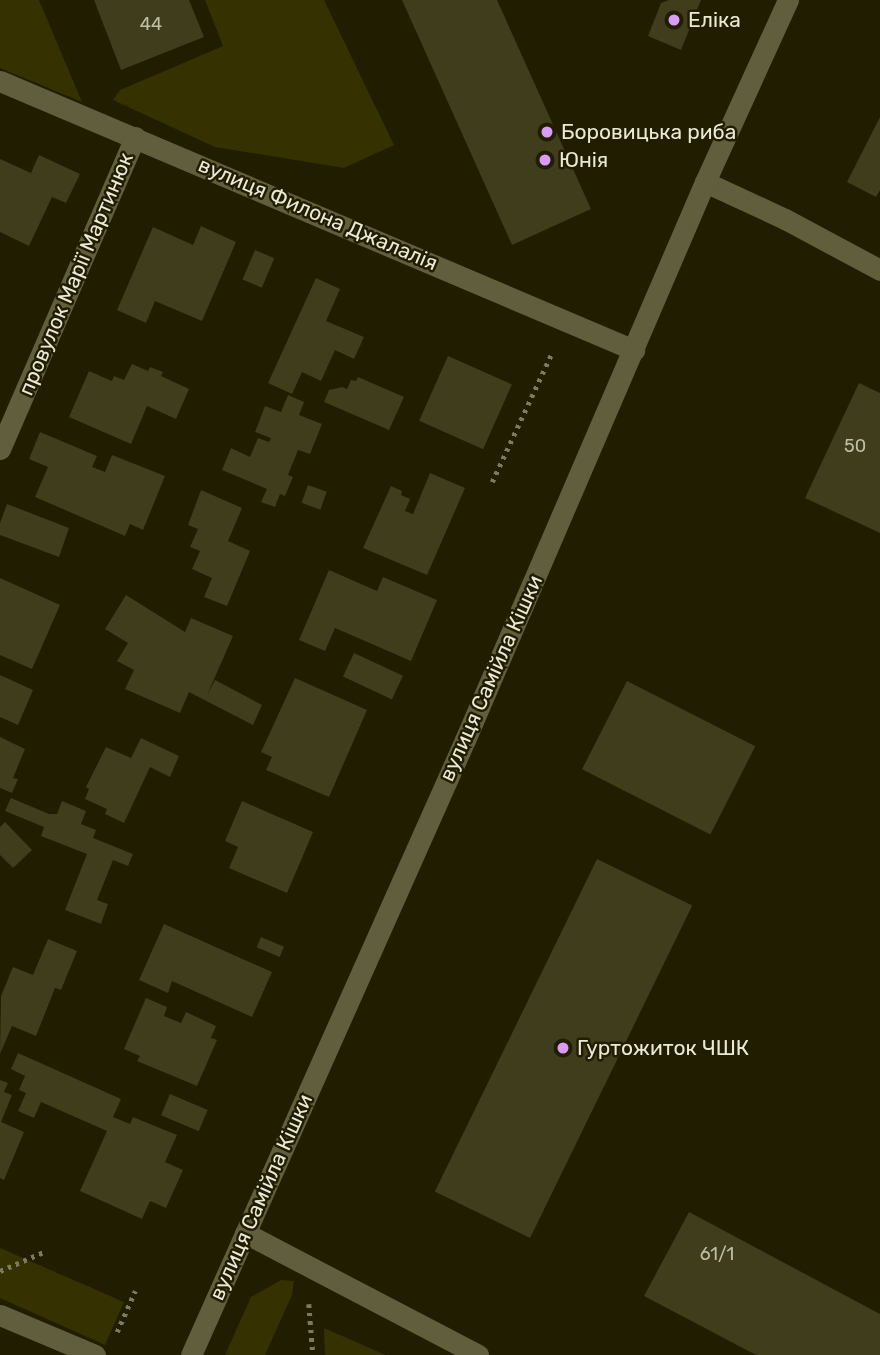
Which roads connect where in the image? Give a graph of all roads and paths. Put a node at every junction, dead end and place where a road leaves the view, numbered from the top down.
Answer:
1 (788, 0) edge
2 (0, 82) edge
3 (135, 137) junction
4 (705, 183) junction
5 (880, 270) edge
6 (555, 346) dead end
7 (634, 350) junction
8 (0, 449) edge
9 (492, 482) dead end
10 (245, 1234) junction
11 (46, 1251) dead end
12 (0, 1271) edge
13 (135, 1291) dead end
14 (308, 1302) dead end
15 (0, 1315) edge
16 (113, 1342) dead end
17 (95, 1355) edge
18 (191, 1355) edge
19 (313, 1355) edge
20 (478, 1355) edge

1 - 4 street, вулиця Самійла Кішки
2 - 3 street, вулиця Филона Джалалія
3 - 7 street, вулиця Филона Джалалія
3 - 8 street, провулок Марії Мартинюк
4 - 5 street
4 - 7 street, вулиця Самійла Кішки
6 - 9 path
7 - 10 street, вулиця Самійла Кішки
10 - 18 street, вулиця Самійла Кішки
10 - 20 street
11 - 12 path
13 - 16 path
14 - 19 path
15 - 17 street

